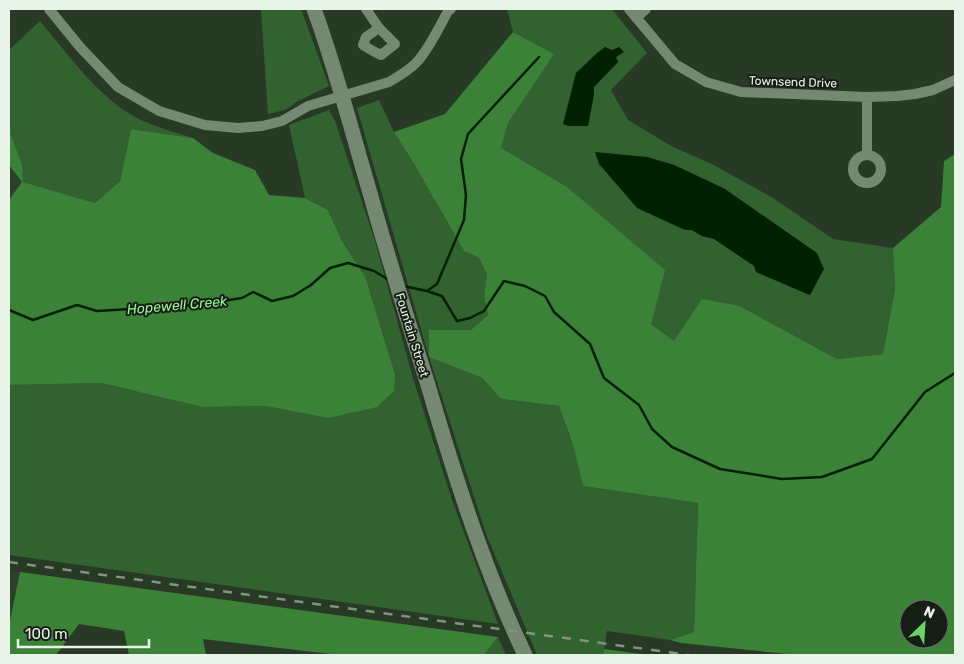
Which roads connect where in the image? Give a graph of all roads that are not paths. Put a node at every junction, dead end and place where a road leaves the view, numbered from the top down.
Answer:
1 (49, 9) edge
2 (314, 9) edge
3 (366, 9) edge
4 (451, 9) edge
5 (629, 9) edge
6 (646, 9) edge
7 (636, 18) junction
8 (379, 28) dead end
9 (955, 80) edge
10 (342, 97) junction
11 (867, 97) junction
12 (867, 154) dead end
13 (523, 652) edge

1 - 10 street
2 - 10 main road, Fountain Street
3 - 8 street
4 - 10 street
5 - 7 street, Townsend Drive
6 - 7 street
7 - 11 street, Townsend Drive
9 - 11 street, Townsend Drive
10 - 13 main road, Fountain Street
11 - 12 street

